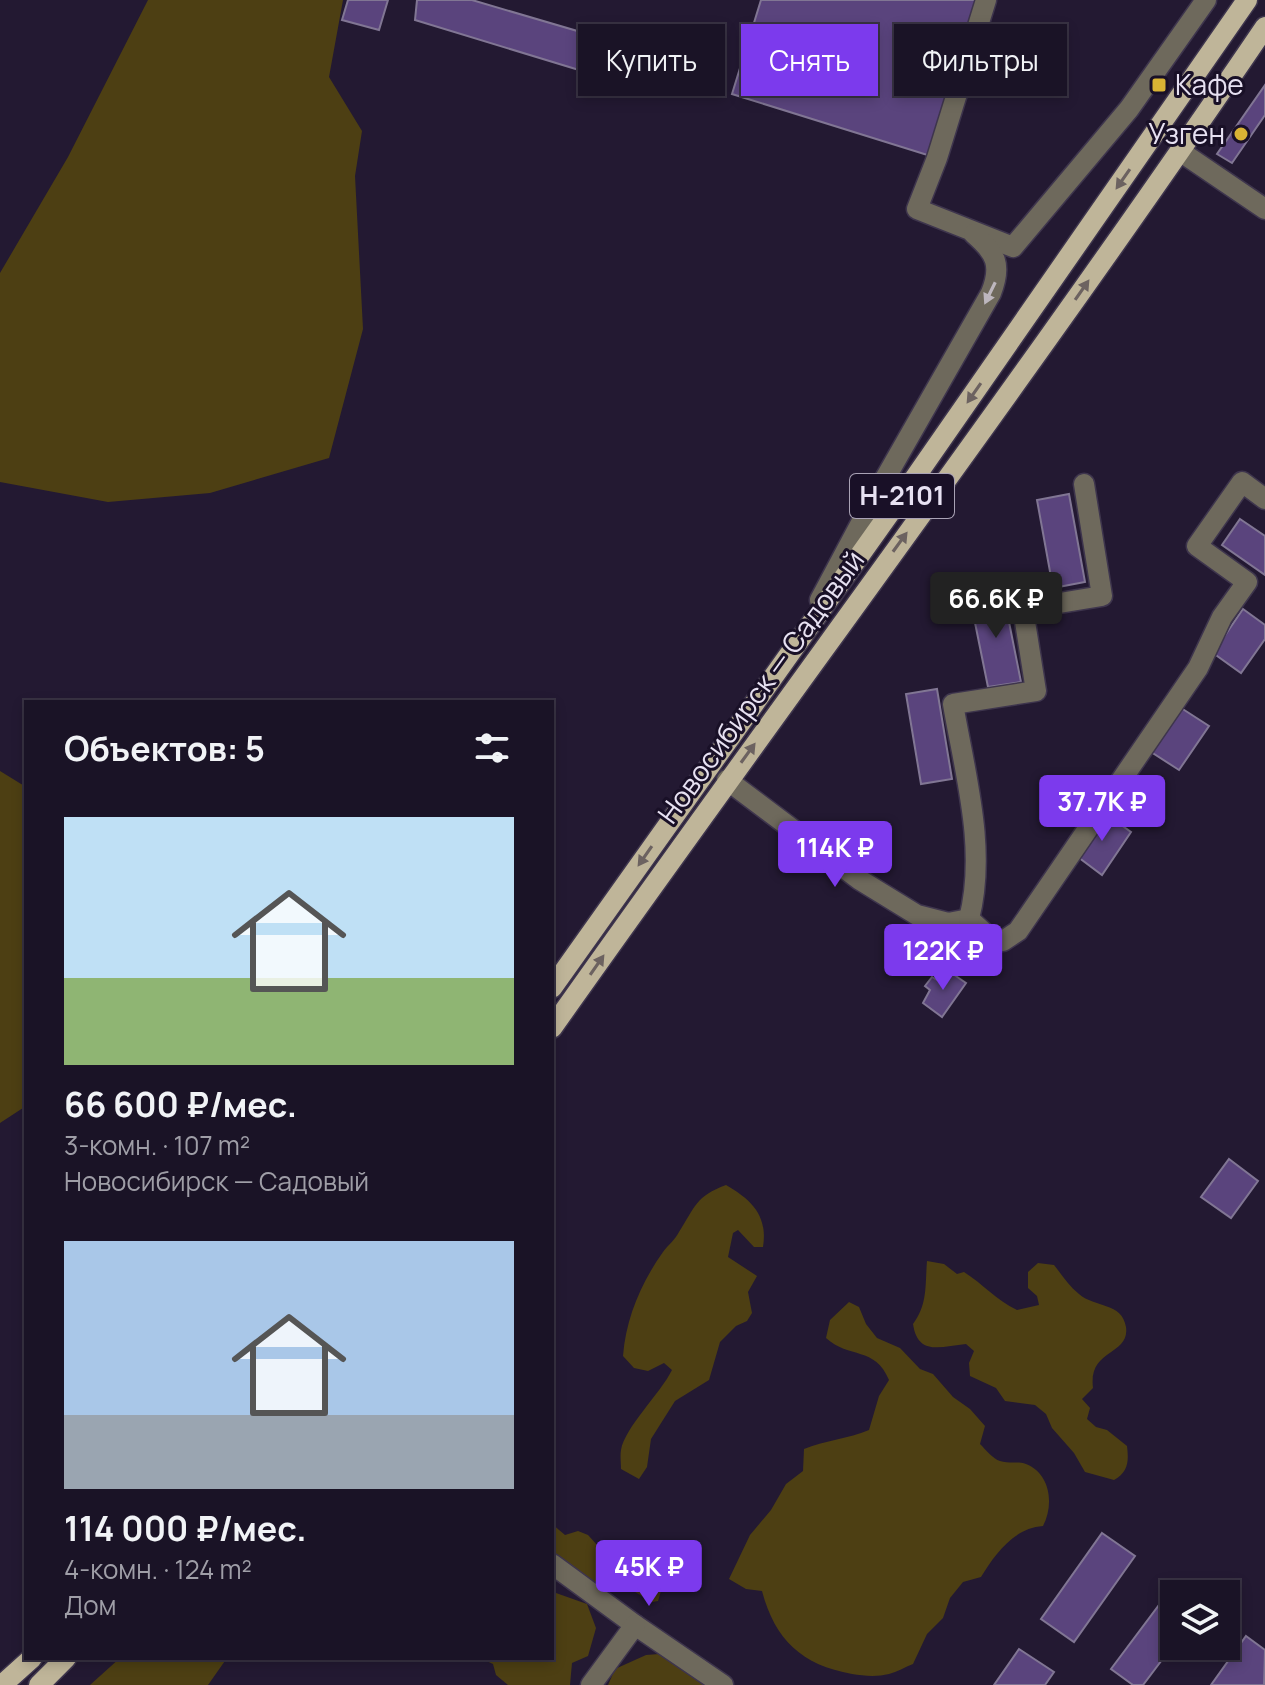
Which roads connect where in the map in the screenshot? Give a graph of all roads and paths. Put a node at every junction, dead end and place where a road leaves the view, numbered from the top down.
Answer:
1 (986, 0) edge
2 (1206, 0) edge
3 (1247, 0) edge
4 (1265, 27) edge
5 (1181, 152) junction
6 (1265, 209) edge
7 (968, 229) junction
8 (1084, 484) dead end
9 (1265, 499) edge
10 (797, 642) junction
11 (727, 780) junction
12 (969, 919) junction
13 (554, 985) edge
14 (554, 1025) edge
15 (554, 1565) edge
16 (635, 1625) junction
17 (30, 1660) edge
18 (64, 1660) edge
19 (2, 1685) edge
20 (39, 1685) edge
21 (591, 1685) edge
22 (723, 1685) edge

1 - 7 street
2 - 7 street
3 -> 10 main road, Новосибирск — Садовый / Н-2101
4 - 5 main road, Новосибирск — Садовый / Н-2101
5 - 6 street
11 -> 5 main road, Новосибирск — Садовый / Н-2101
7 -> 10 street
8 - 12 street
9 - 12 street
10 -> 13 main road, Новосибирск — Садовый / Н-2101
11 - 12 street
14 -> 11 main road, Новосибирск — Садовый / Н-2101
15 - 16 street
16 - 21 street
16 - 22 street
17 - 19 main road
18 - 20 main road

